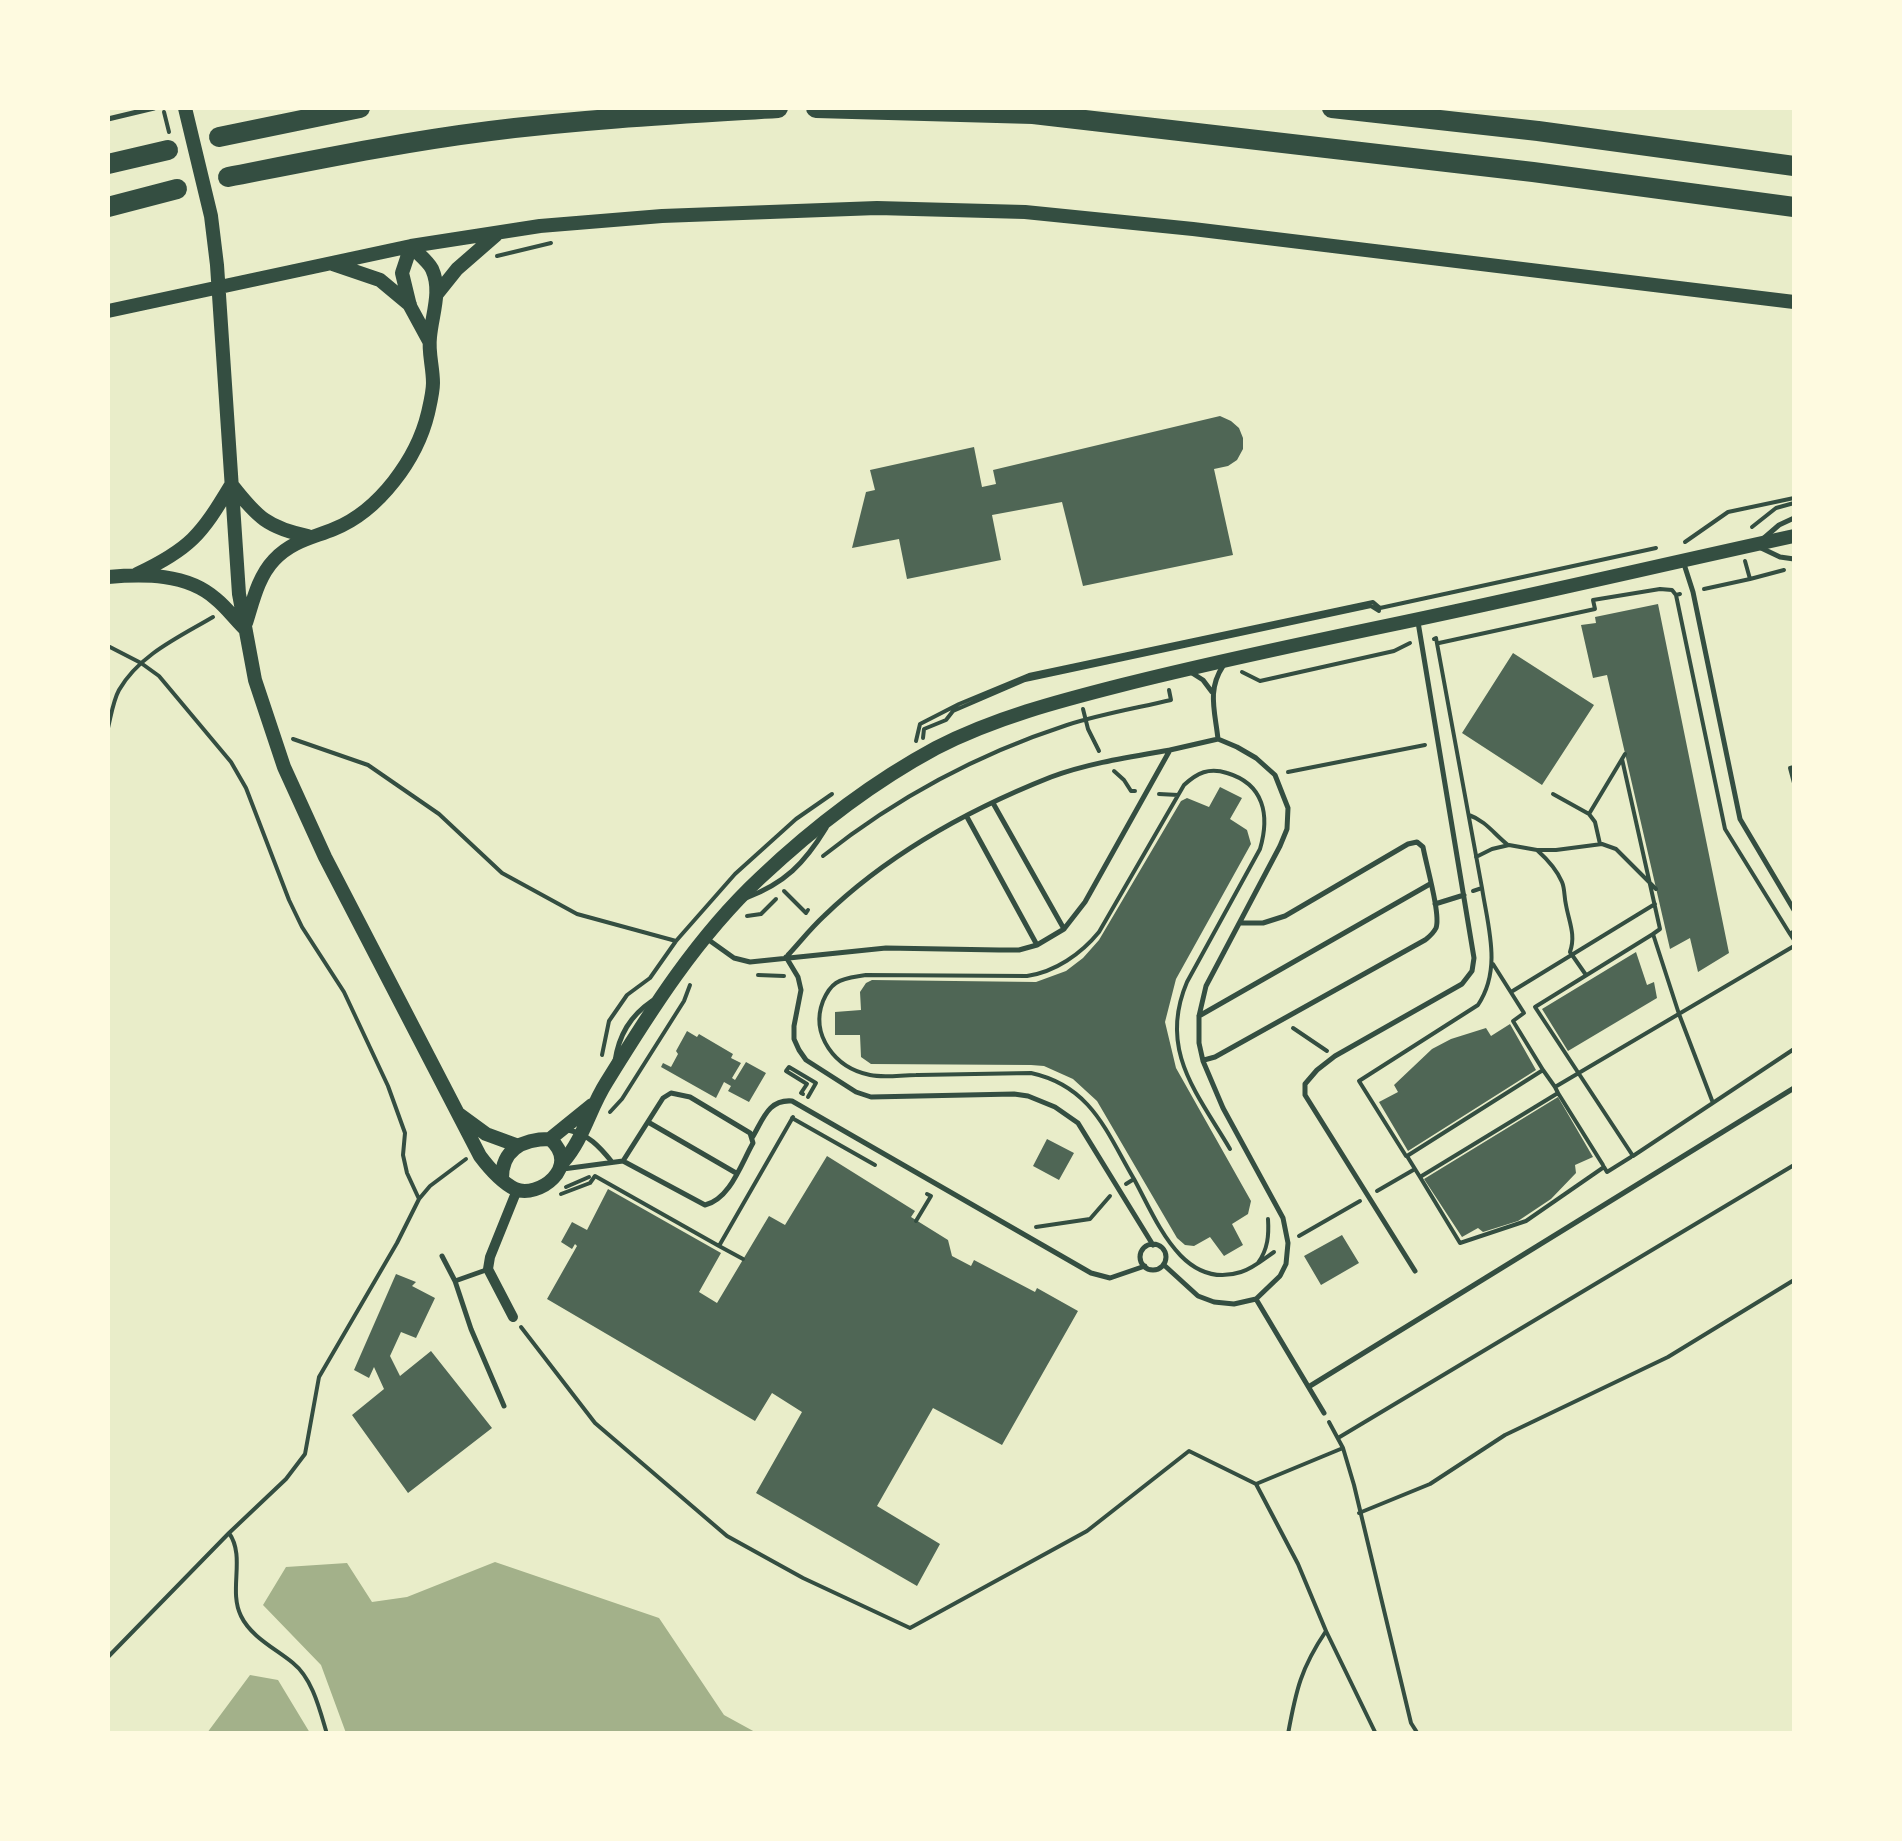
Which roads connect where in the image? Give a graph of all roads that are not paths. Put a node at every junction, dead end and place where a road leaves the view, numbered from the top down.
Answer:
1 (154, 108) edge
2 (360, 108) edge
3 (778, 108) edge
4 (816, 108) edge
5 (1332, 108) edge
6 (179, 112) edge
7 (108, 120) edge
8 (219, 137) dead end
9 (168, 150) dead end
10 (108, 164) edge
11 (1794, 166) edge
12 (228, 177) dead end
13 (177, 189) dead end
14 (108, 207) edge
15 (1794, 207) edge
16 (496, 234) junction
17 (411, 246) junction
18 (328, 263) junction
19 (437, 294) junction
20 (1794, 302) edge
21 (410, 306) junction
22 (108, 312) edge
23 (429, 341) junction
24 (231, 484) junction
25 (1794, 518) edge
26 (308, 536) junction
27 (1794, 536) edge
28 (1755, 545) junction
29 (1683, 560) junction
30 (1794, 560) edge
31 (136, 575) junction
32 (108, 578) edge
33 (1418, 619) junction
34 (244, 628) junction
35 (1233, 664) junction
36 (1185, 669) junction
37 (1212, 692) junction
38 (1218, 739) junction
39 (1170, 750) junction
40 (994, 803) junction
41 (967, 817) junction
42 (1430, 884) junction
43 (1464, 895) junction
44 (1435, 904) junction
45 (1794, 910) edge
46 (1240, 923) junction
47 (1064, 929) junction
48 (704, 936) junction
49 (1037, 945) junction
50 (786, 958) junction
51 (1199, 1016) junction
52 (1203, 1060) junction
53 (1794, 1088) edge
54 (593, 1104) junction
55 (459, 1114) junction
56 (648, 1122) junction
57 (565, 1129) junction
58 (582, 1133) junction
59 (752, 1138) junction
60 (550, 1139) junction
61 (516, 1146) junction
62 (623, 1161) junction
63 (612, 1162) junction
64 (561, 1166) junction
65 (736, 1173) junction
66 (502, 1178) junction
67 (518, 1190) junction
68 (1153, 1244) junction
69 (442, 1256) dead end
70 (1164, 1265) junction
71 (1145, 1266) junction
72 (488, 1268) junction
73 (1416, 1270) dead end
74 (455, 1282) junction
75 (1256, 1299) junction
76 (514, 1317) road end
77 (1310, 1386) junction
78 (504, 1406) dead end
79 (1324, 1412) road end

1 - 7 lane
2 - 8 highway
3 - 12 highway
4 - 15 highway
5 - 11 highway
6 - 24 street
9 - 10 highway
13 - 14 highway
16 - 17 street
16 - 19 street
16 - 20 street
17 - 18 street
17 - 19 street
17 - 21 street
18 - 21 street
18 - 22 street
19 - 23 street
21 - 23 street
23 - 26 street
24 - 26 street
24 - 31 street
24 - 34 street
25 - 28 lane
26 - 34 street
27 - 28 street
28 - 29 street
28 - 30 lane
29 - 33 street
29 - 45 lane
31 - 32 street
31 - 34 street
33 - 35 street
33 - 43 lane
34 - 55 street
35 - 36 street
35 - 37 lane
36 - 37 lane
36 - 48 street
37 - 38 lane
38 - 39 lane
38 - 46 lane
39 - 40 lane
39 - 47 lane
40 - 41 lane
40 - 47 lane
41 - 49 lane
41 - 50 lane
42 - 44 lane
42 - 46 lane
42 - 51 lane
43 - 44 lane
43 - 73 lane
44 - 52 lane
46 - 51 lane
47 - 49 lane
48 - 50 lane
48 - 54 street
49 - 50 lane
50 - 68 lane
51 - 52 lane
52 - 75 lane
53 - 77 lane
54 - 57 street
54 - 58 street
55 - 61 street
55 - 66 street
56 - 59 lane
56 - 62 lane
56 - 65 lane
57 - 58 lane
57 - 60 street
58 - 63 lane
58 - 64 street
59 - 65 lane
59 - 71 lane
60 - 61 street
60 - 64 street
61 - 66 street
62 - 63 lane
62 - 65 lane
63 - 64 lane
64 - 67 street
66 - 67 street
67 - 72 street
68 - 70 lane
68 - 71 lane
69 - 74 lane
70 - 71 lane
70 - 75 lane
72 - 74 lane
72 - 76 street
74 - 78 lane
75 - 77 lane
77 - 79 lane

